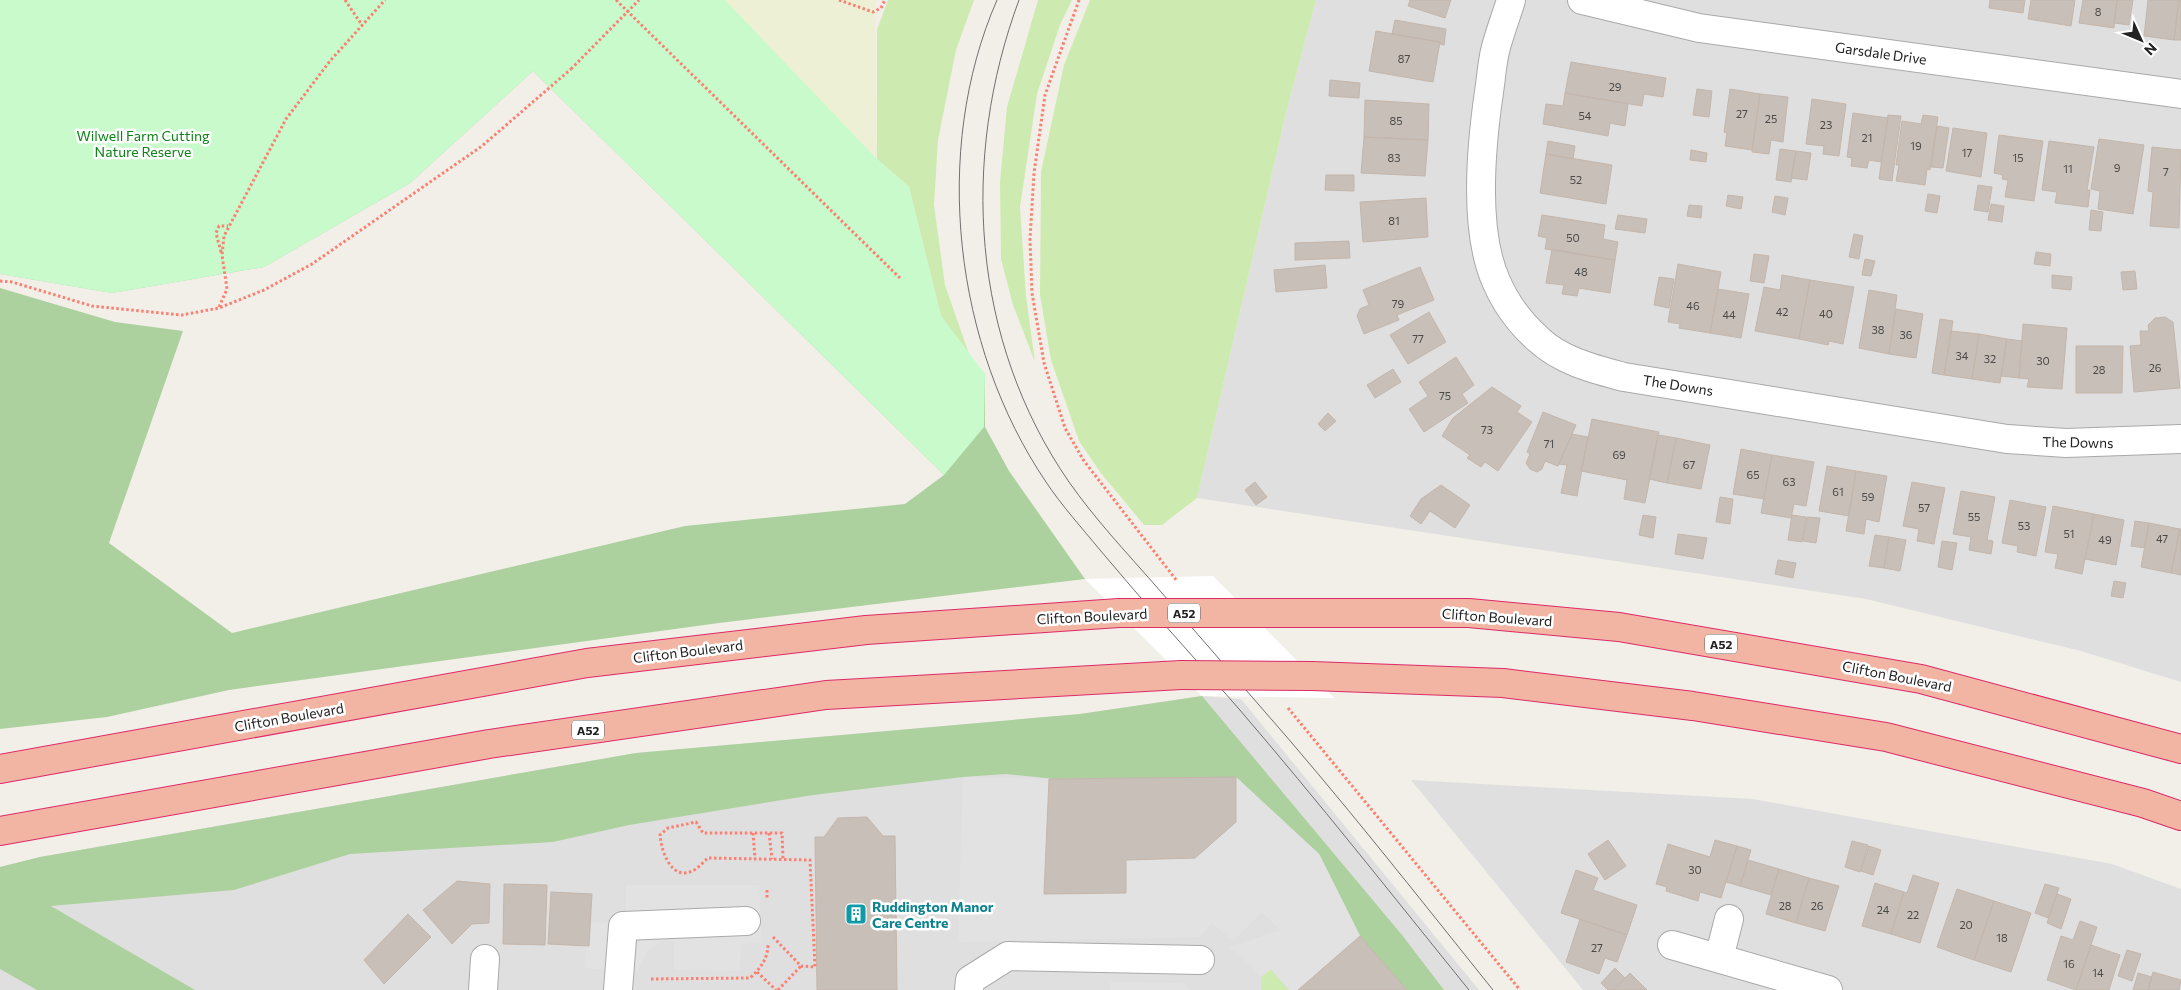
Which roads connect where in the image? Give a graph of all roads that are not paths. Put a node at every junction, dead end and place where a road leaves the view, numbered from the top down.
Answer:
1 (1511, 0) edge
2 (1582, 0) edge
3 (2181, 94) edge
4 (2181, 439) edge
5 (2181, 749) edge
6 (0, 769) edge
7 (2181, 816) edge
8 (0, 831) edge
9 (1728, 919) dead end
10 (760, 920) road end
11 (1672, 945) dead end
12 (1719, 958) junction
13 (486, 959) dead end
14 (1200, 960) dead end
15 (483, 990) edge
16 (618, 990) edge
17 (969, 990) edge
18 (1828, 990) edge

1 - 4 street, The Downs
2 - 3 street, Garsdale Drive
5 - 6 highway, Clifton Boulevard / A52, bridge
7 - 8 highway, A52, bridge
9 - 12 street
10 - 16 street
11 - 12 street
12 - 18 street
13 - 15 street
14 - 17 street

